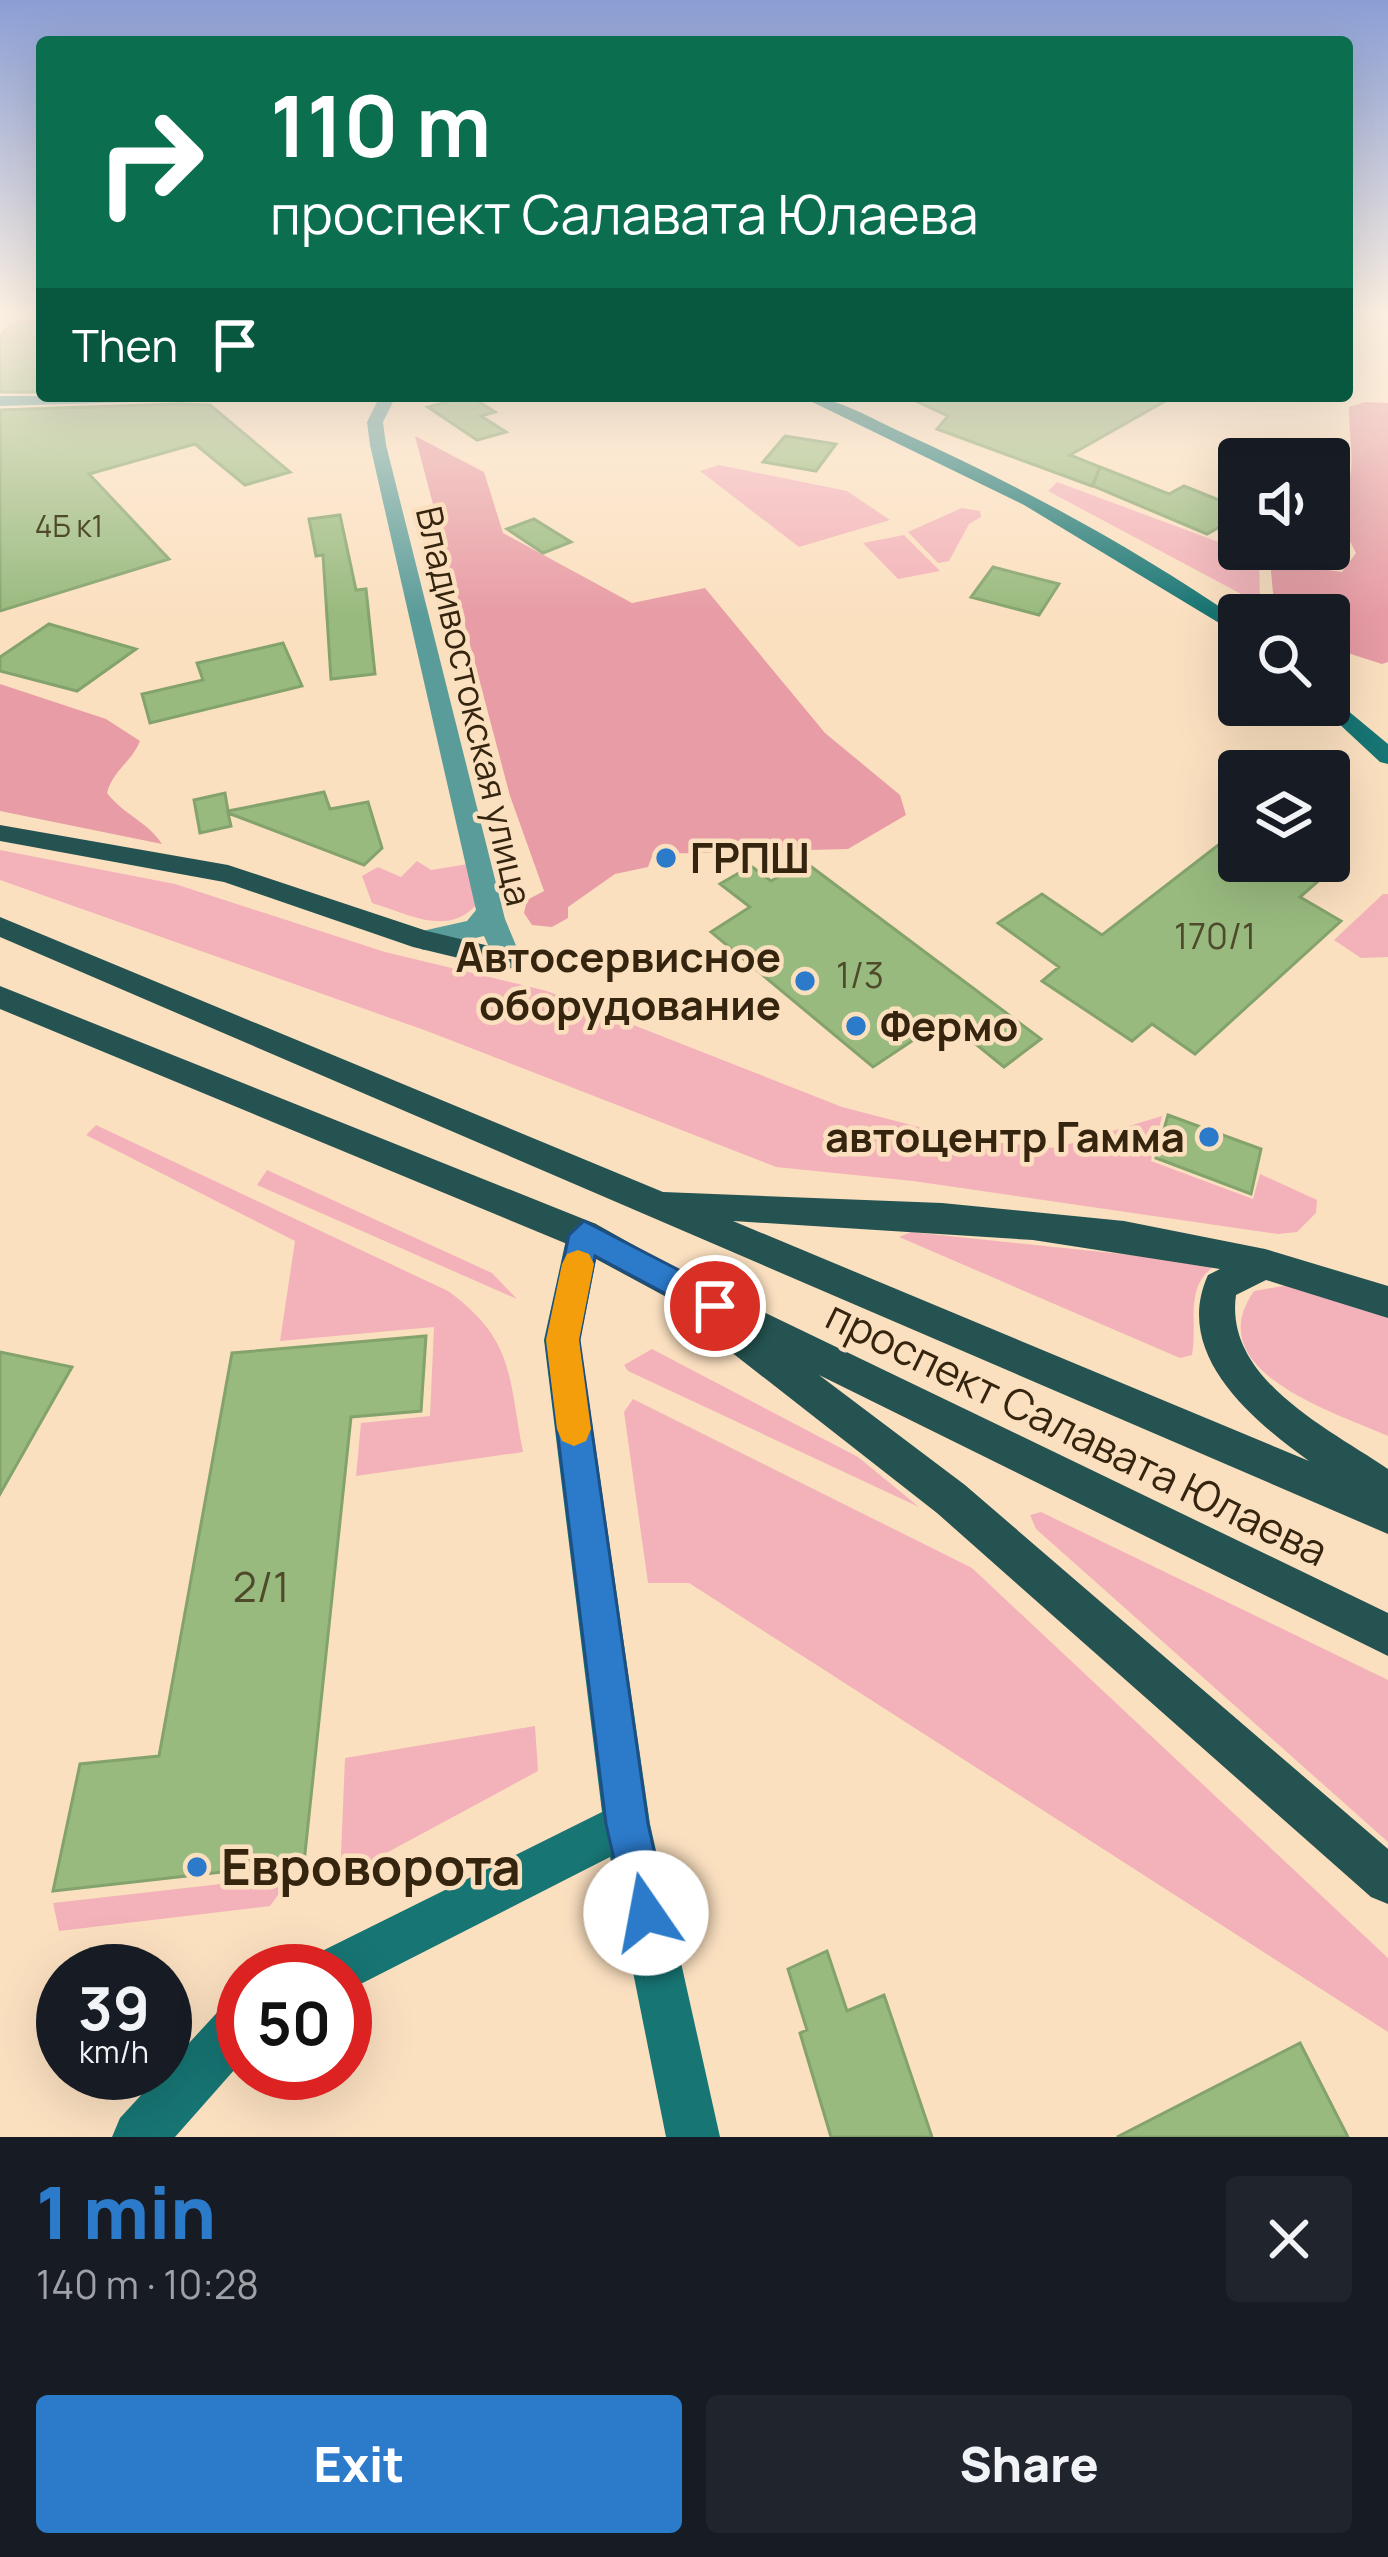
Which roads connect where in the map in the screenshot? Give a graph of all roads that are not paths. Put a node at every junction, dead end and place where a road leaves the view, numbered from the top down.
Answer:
1 (378, 416) edge
2 (849, 416) edge
3 (1218, 615) edge
4 (1350, 722) edge
5 (1388, 757) edge
6 (0, 833) edge
7 (490, 910) junction
8 (0, 926) edge
9 (423, 940) junction
10 (508, 960) joint
11 (0, 997) edge
12 (645, 1203) junction
13 (584, 1235) junction
14 (1265, 1264) junction
15 (673, 1285) junction
16 (1388, 1303) edge
17 (1388, 1492) edge
18 (1388, 1514) edge
19 (1388, 1635) edge
20 (627, 1824) junction
21 (1388, 1880) edge
22 (372, 1953) edge
23 (216, 2052) edge
24 (139, 2137) edge
25 (693, 2137) edge

1 - 7 street, Владивостокская улица
2 - 3 main road
4 - 5 main road
6 - 9 main road
7 - 9 street
7 - 10 street, Владивостокская улица
8 - 12 main road, проспект Салавата Юлаева
9 - 10 main road
11 - 13 main road, проспект Салавата Юлаева
12 - 14 main road
12 - 18 main road, проспект Салавата Юлаева
13 - 15 main road, проспект Салавата Юлаева
13 - 20 main road
14 - 16 main road
14 - 17 main road
15 - 19 main road, проспект Салавата Юлаева
15 - 21 main road
20 - 22 main road
20 - 25 main road
23 - 24 main road

